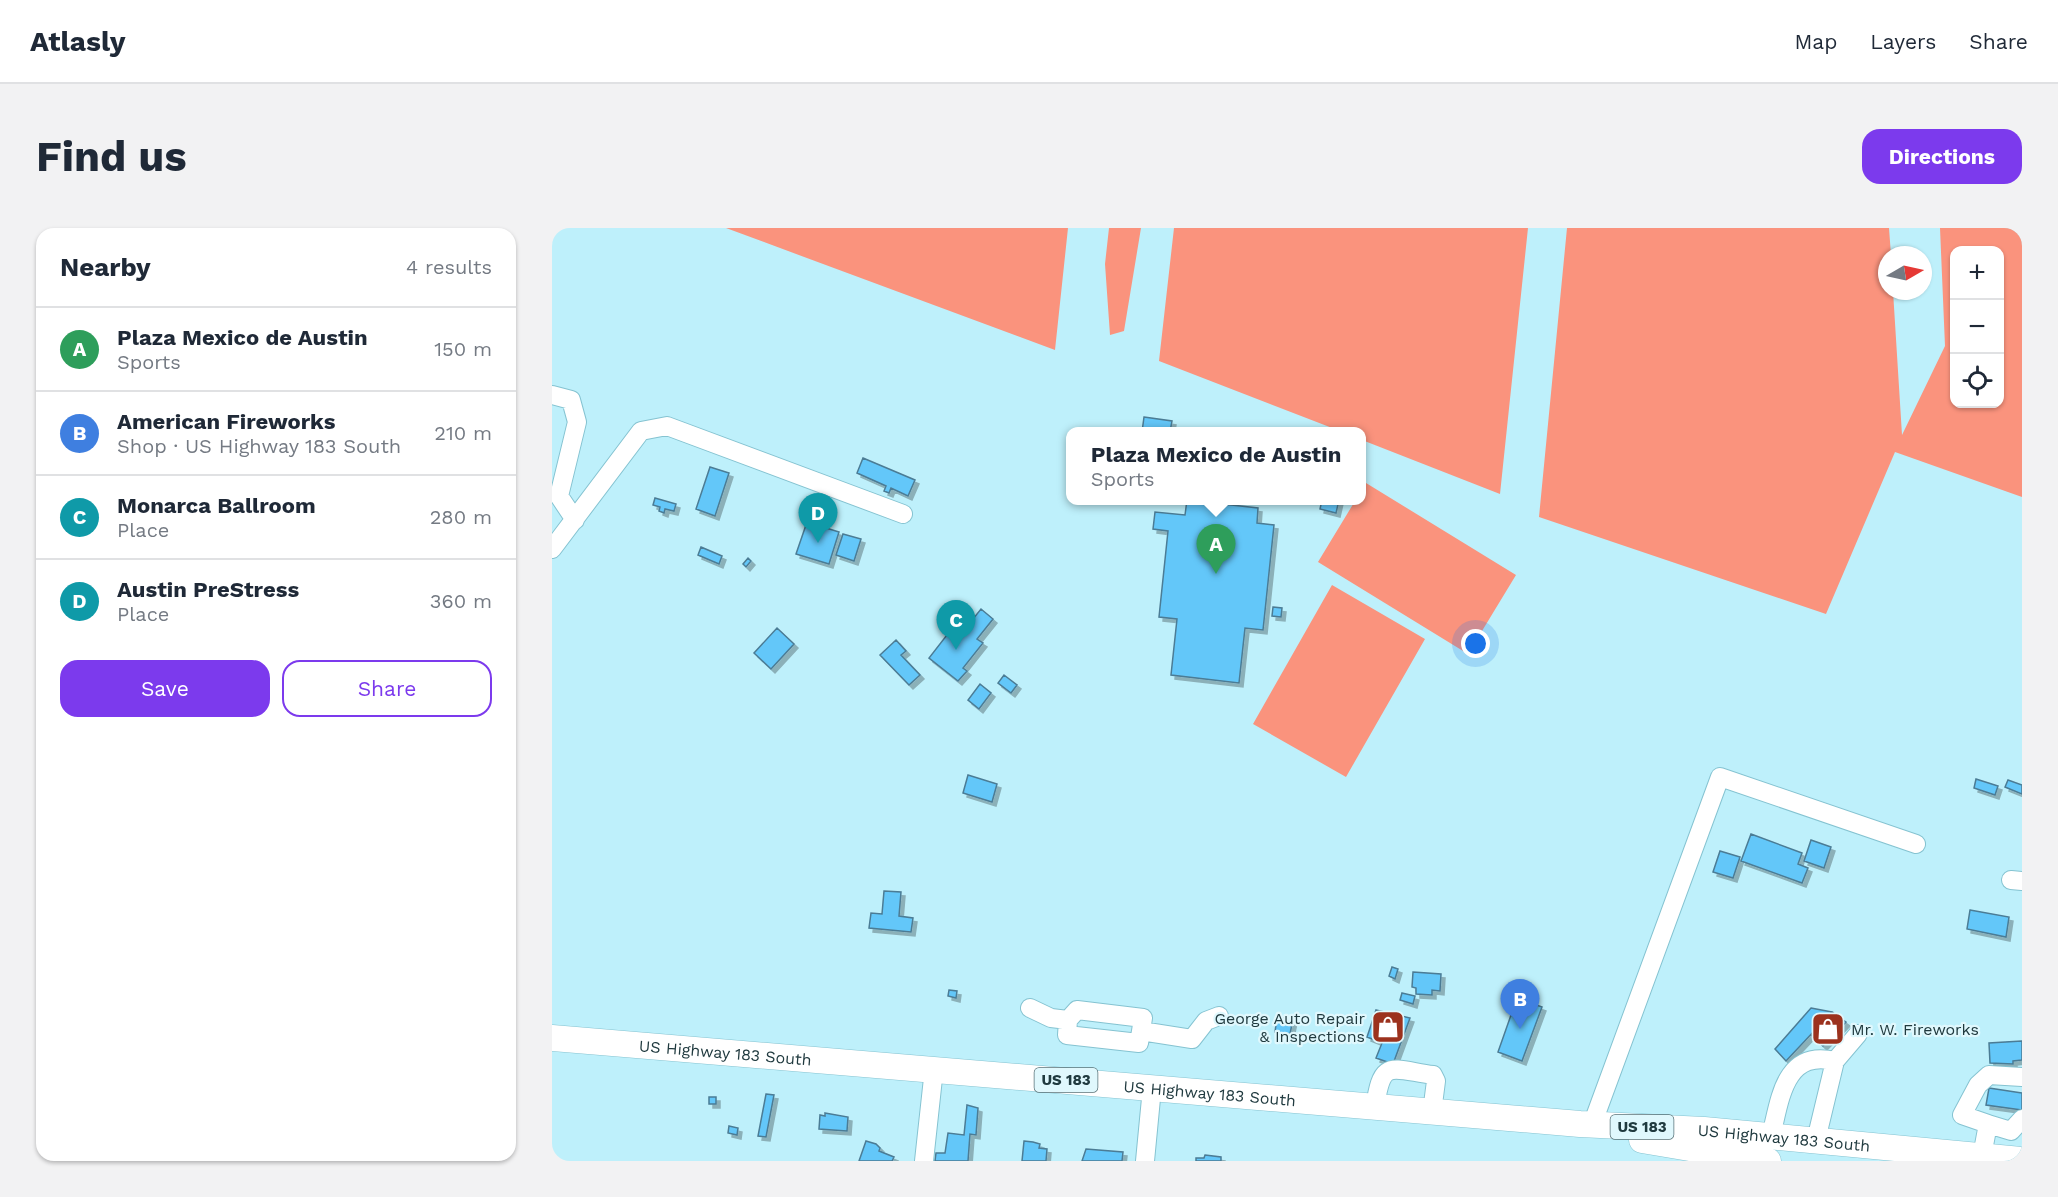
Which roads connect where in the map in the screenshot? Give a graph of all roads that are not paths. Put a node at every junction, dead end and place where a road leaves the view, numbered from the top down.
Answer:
1 (552, 395) edge
2 (903, 514) dead end
3 (575, 520) junction
4 (552, 549) edge
5 (1916, 844) dead end
6 (1030, 1008) dead end
7 (1219, 1016) dead end
8 (1068, 1020) junction
9 (1141, 1031) junction
10 (1858, 1034) dead end
11 (552, 1038) edge
12 (1835, 1061) junction
13 (934, 1069) junction
14 (2022, 1077) edge
15 (1152, 1088) junction
16 (1375, 1107) junction
17 (1432, 1112) junction
18 (2022, 1119) edge
19 (1586, 1124) junction
20 (1988, 1124) junction
21 (1816, 1140) junction
22 (1770, 1149) edge
23 (1982, 1156) junction
24 (2022, 1160) edge
25 (924, 1161) edge
26 (1145, 1161) edge

1 - 3 street
2 - 3 street
3 - 4 street
5 - 19 street
6 - 8 street
7 - 9 street
8 - 9 street
8 - 9 street
10 - 12 street
11 - 13 highway, US Highway 183 South / US 183
12 - 21 street
12 - 22 street
13 - 15 highway, US Highway 183 South / US 183
13 - 25 street
14 - 20 street
15 - 16 highway, US Highway 183 South / US 183
15 - 26 street
16 - 17 highway, US Highway 183 South / US 183
16 - 17 street
17 - 19 highway, US Highway 183 South / US 183
18 - 20 street
19 - 22 highway, US Highway 183 South / US 183
20 - 23 street
21 - 22 highway, US Highway 183 South / US 183
21 - 23 highway, US Highway 183 South / US 183
23 - 24 highway, US Highway 183 South / US 183

